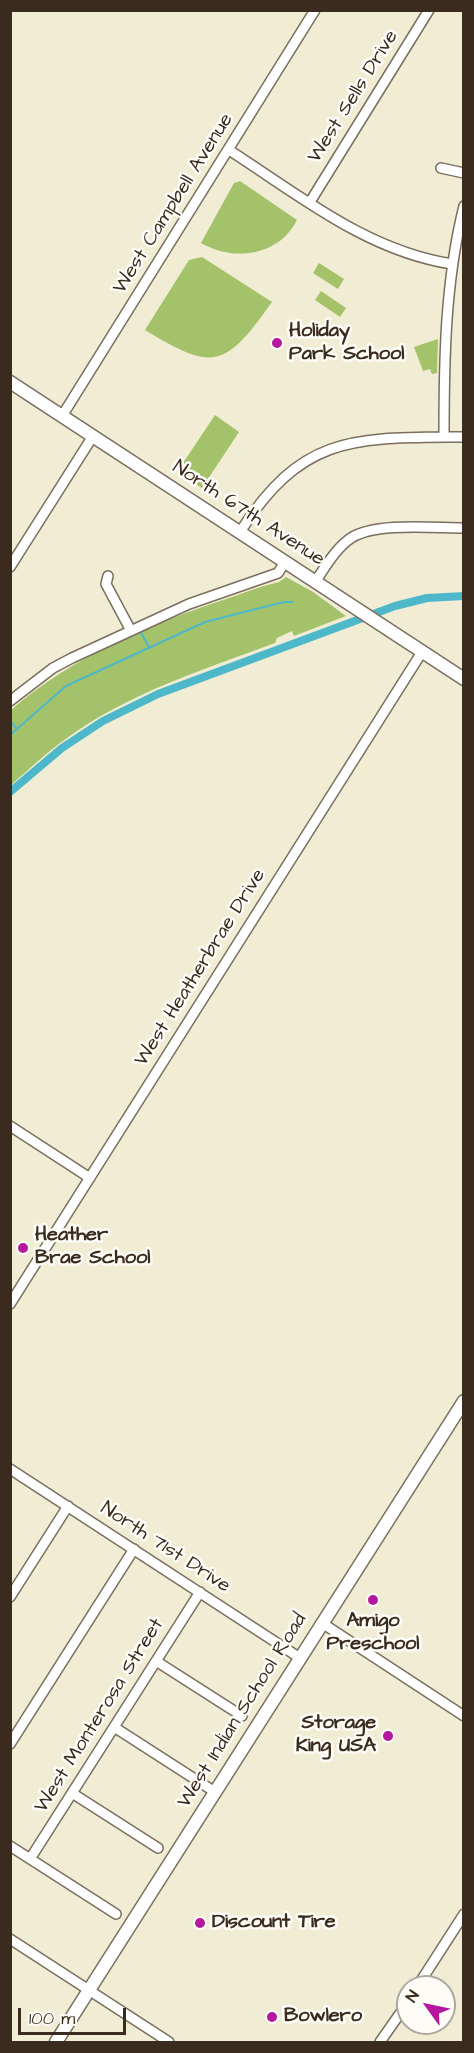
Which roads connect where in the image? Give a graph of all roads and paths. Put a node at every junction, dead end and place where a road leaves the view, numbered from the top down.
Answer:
1 (315, 10) edge
2 (429, 10) edge
3 (229, 150) junction
4 (441, 168) dead end
5 (464, 173) edge
6 (310, 202) junction
7 (464, 206) edge
8 (452, 264) junction
9 (12, 387) edge
10 (62, 416) junction
11 (93, 436) junction
12 (464, 437) edge
13 (444, 438) junction
14 (464, 528) edge
15 (240, 532) junction
16 (285, 562) junction
17 (10, 567) edge
18 (108, 576) dead end
19 (315, 582) junction
20 (130, 629) junction
21 (422, 652) junction
22 (464, 679) edge
23 (10, 701) edge
24 (10, 1126) edge
25 (90, 1178) junction
26 (10, 1304) edge
27 (464, 1401) edge
28 (10, 1469) edge
29 (68, 1506) junction
30 (134, 1549) junction
31 (200, 1592) junction
32 (10, 1597) edge
33 (322, 1623) junction
34 (300, 1658) junction
35 (156, 1661) junction
36 (242, 1716) dead end
37 (464, 1716) edge
38 (114, 1727) junction
39 (10, 1744) edge
40 (214, 1792) junction
41 (72, 1793) junction
42 (10, 1846) edge
43 (158, 1848) dead end
44 (30, 1859) junction
45 (116, 1914) dead end
46 (464, 1914) edge
47 (10, 1939) edge
48 (425, 1975) edge
49 (89, 1990) junction
50 (396, 2020) edge
51 (56, 2043) edge
52 (169, 2043) edge
53 (380, 2043) edge

1 - 3 street, West Campbell Avenue
2 - 6 street, West Sells Drive
3 - 6 street
3 - 10 street, West Campbell Avenue
4 - 5 street
6 - 8 street
7 - 8 street
8 - 13 street
9 - 10 main road, North 67th Avenue
10 - 11 main road, North 67th Avenue
11 - 15 main road, North 67th Avenue
11 - 17 street
12 - 13 street
13 - 15 street
14 - 19 street
15 - 16 main road, North 67th Avenue
16 - 19 main road, North 67th Avenue
16 - 20 street
18 - 20 street
19 - 21 main road, North 67th Avenue
20 - 23 street
21 - 22 main road, North 67th Avenue
21 - 25 street, West Heatherbrae Drive
24 - 25 street
25 - 26 street, West Heatherbrae Drive
27 - 33 main road, West Indian School Road
28 - 29 street, North 71st Drive
29 - 30 street, North 71st Drive
29 - 32 street
30 - 31 street, North 71st Drive
30 - 39 street
31 - 34 street, North 71st Drive
31 - 35 street, West Monterosa Street
33 - 34 main road, West Indian School Road
33 - 37 street
34 - 40 main road, West Indian School Road
35 - 36 street
35 - 38 street, West Monterosa Street
38 - 40 street
38 - 41 street, West Monterosa Street
40 - 49 main road, West Indian School Road
41 - 43 street
41 - 44 street, West Monterosa Street
42 - 44 street
44 - 45 street
46 - 48 street
47 - 49 street
49 - 51 main road, West Indian School Road
49 - 52 street
50 - 53 street

